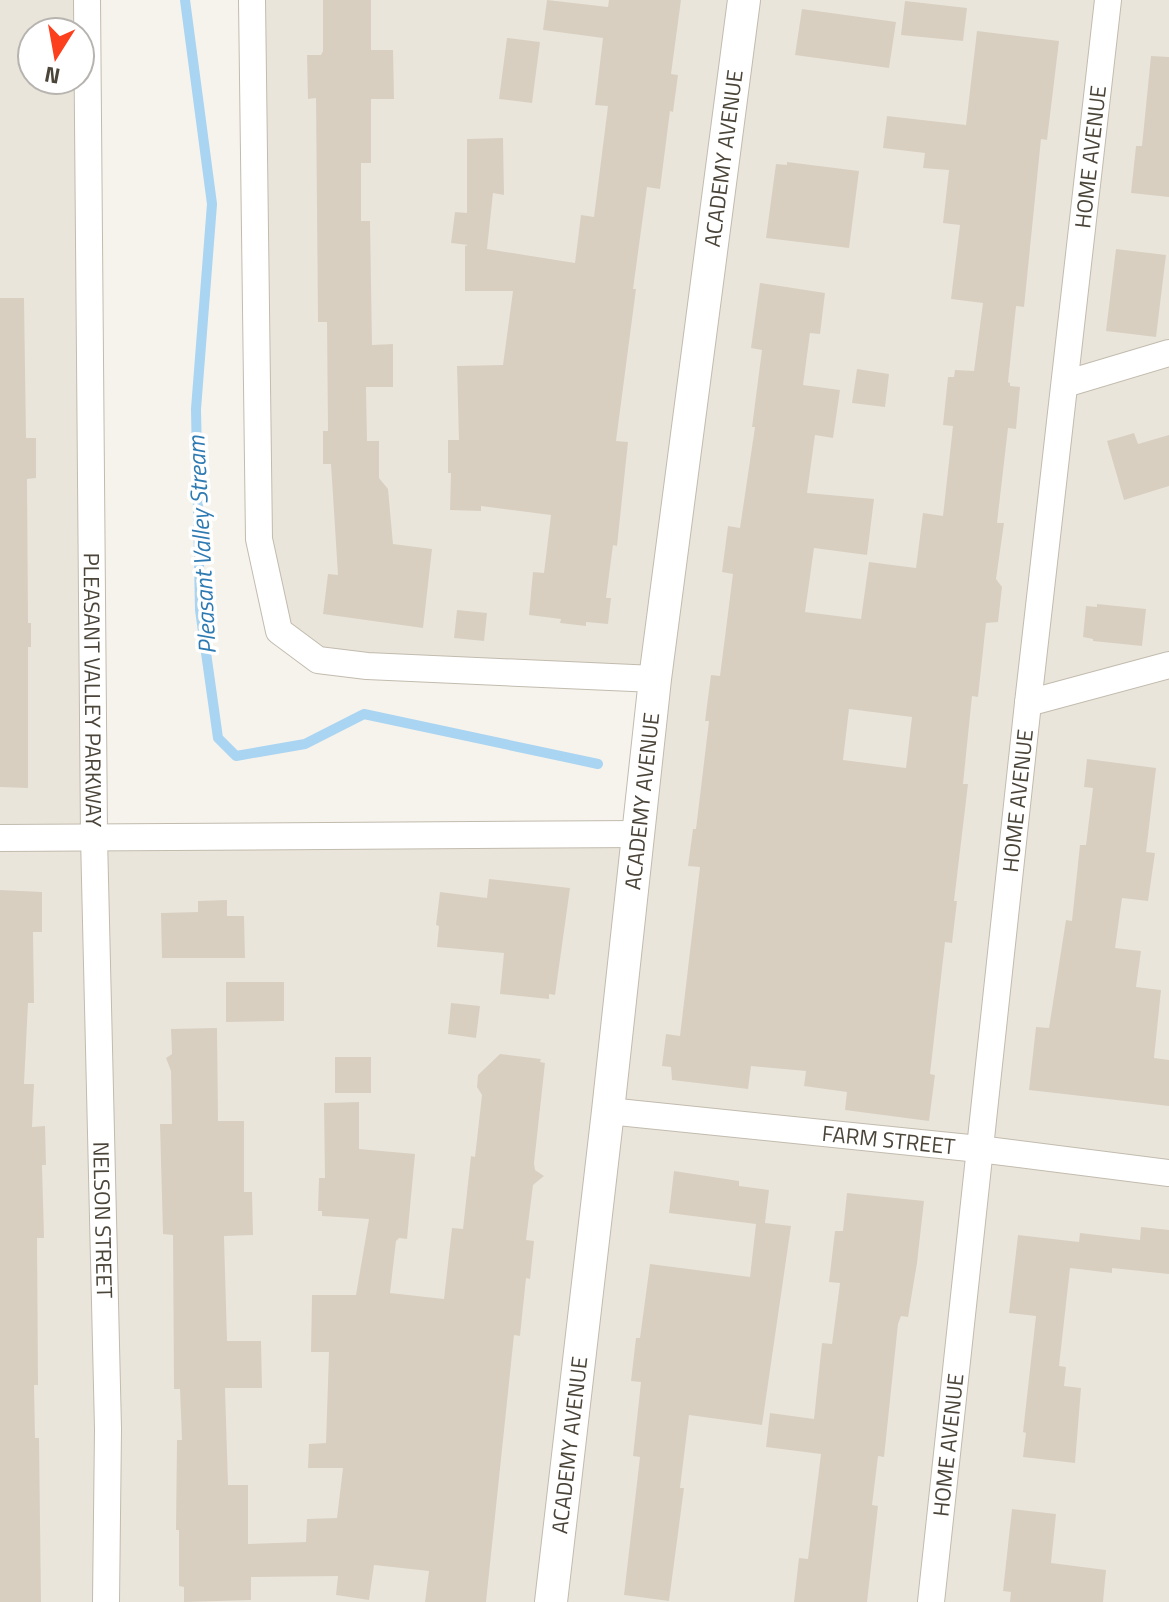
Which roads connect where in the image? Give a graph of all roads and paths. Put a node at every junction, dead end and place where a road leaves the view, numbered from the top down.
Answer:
1 (87, 0) edge
2 (252, 0) edge
3 (744, 0) edge
4 (1108, 0) edge
5 (1169, 353) edge
6 (1065, 384) junction
7 (1169, 665) edge
8 (655, 679) junction
9 (1028, 703) junction
10 (638, 834) junction
11 (94, 837) junction
12 (0, 838) edge
13 (608, 1111) junction
14 (979, 1149) junction
15 (1169, 1173) edge
16 (106, 1602) edge
17 (551, 1602) edge
18 (931, 1602) edge

1 - 11 street, PLEASANT VALLEY PARKWAY
2 - 8 street
3 - 8 street, ACADEMY AVENUE
4 - 6 street, HOME AVENUE
5 - 6 street
6 - 9 street, HOME AVENUE
7 - 9 street
8 - 10 street, ACADEMY AVENUE
9 - 14 street, HOME AVENUE
10 - 11 street, PLEASANT VALLEY PARKWAY
10 - 13 street, ACADEMY AVENUE
11 - 12 street
11 - 16 street, NELSON STREET
13 - 14 street, FARM STREET
13 - 17 street, ACADEMY AVENUE
14 - 15 street, FARM STREET
14 - 18 street, HOME AVENUE

